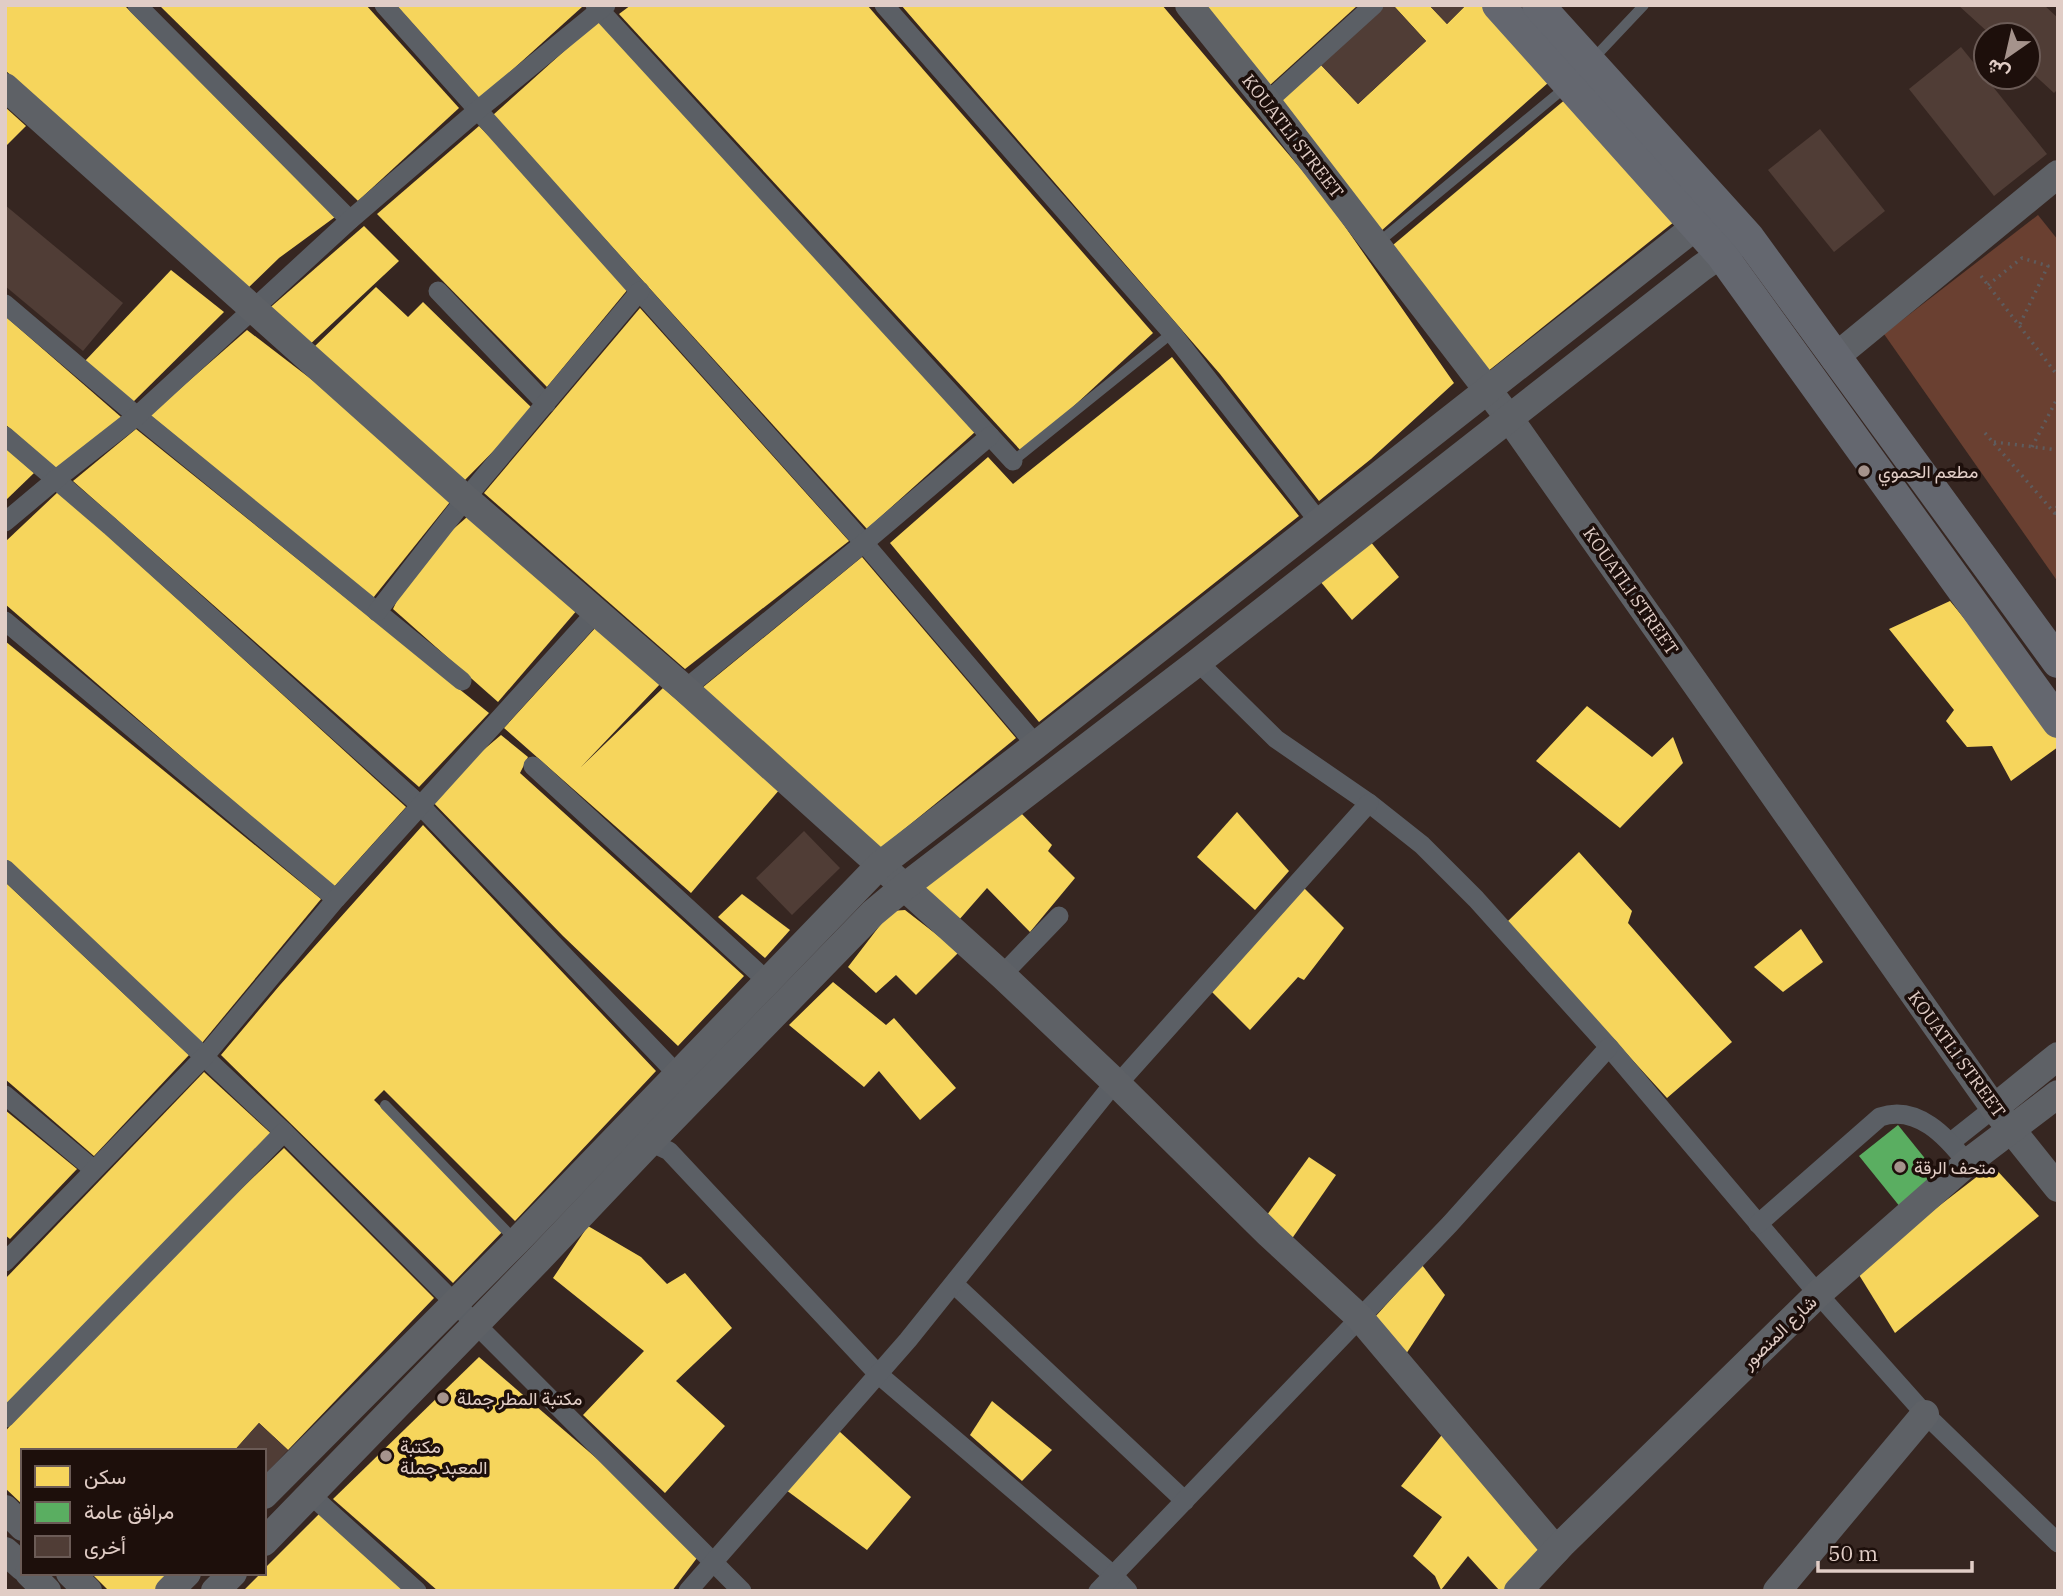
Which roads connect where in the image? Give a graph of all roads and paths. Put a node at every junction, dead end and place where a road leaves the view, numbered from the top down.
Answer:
1 (137, 5) edge
2 (384, 5) edge
3 (884, 5) edge
4 (1189, 5) edge
5 (1374, 5) edge
6 (1499, 5) edge
7 (1538, 5) edge
8 (1644, 5) edge
9 (600, 7) edge
10 (1580, 73) junction
11 (5, 88) edge
12 (1268, 102) junction
13 (479, 109) junction
14 (2058, 174) edge
15 (1722, 206) junction
16 (350, 220) junction
17 (1697, 226) junction
18 (1748, 237) junction
19 (1376, 244) junction
20 (1721, 254) junction
21 (1981, 276) dead end
22 (1988, 285) junction
23 (438, 291) dead end
24 (640, 291) junction
25 (5, 303) edge
26 (252, 308) junction
27 (2019, 326) junction
28 (1172, 333) junction
29 (1834, 358) junction
30 (2058, 376) edge
31 (1488, 392) junction
32 (2058, 397) edge
33 (545, 404) junction
34 (136, 416) junction
35 (1509, 418) junction
36 (1985, 433) dead end
37 (5, 436) edge
38 (990, 436) junction
39 (1993, 442) junction
40 (2032, 447) junction
41 (2058, 450) edge
42 (1013, 461) joint
43 (55, 480) junction
44 (466, 498) junction
45 (2058, 498) edge
46 (2057, 516) edge
47 (5, 522) edge
48 (1320, 523) junction
49 (864, 543) junction
50 (597, 611) junction
51 (377, 612) junction
52 (5, 621) edge
53 (1198, 662) junction
54 (2058, 662) edge
55 (462, 681) dead end
56 (685, 689) junction
57 (2058, 722) edge
58 (1036, 745) junction
59 (533, 766) dead end
60 (1369, 803) junction
61 (420, 805) junction
62 (880, 865) junction
63 (5, 869) edge
64 (903, 888) junction
65 (336, 899) junction
66 (1059, 916) dead end
67 (1002, 975) junction
68 (767, 981) junction
69 (1609, 1046) junction
70 (2058, 1056) edge
71 (204, 1057) junction
72 (677, 1074) junction
73 (1115, 1082) junction
74 (2058, 1094) edge
75 (5, 1095) edge
76 (385, 1105) dead end
77 (2003, 1118) junction
78 (284, 1132) junction
79 (650, 1142) junction
80 (1959, 1153) junction
81 (93, 1169) junction
82 (2058, 1188) edge
83 (1758, 1224) junction
84 (517, 1241) junction
85 (5, 1262) edge
86 (954, 1284) junction
87 (1818, 1294) junction
88 (456, 1303) junction
89 (1360, 1318) junction
90 (477, 1324) junction
91 (878, 1374) junction
92 (1926, 1414) junction
93 (5, 1418) edge
94 (266, 1493) edge
95 (312, 1496) junction
96 (1185, 1501) junction
97 (5, 1509) edge
98 (21, 1525) edge
99 (266, 1540) edge
100 (2058, 1543) edge
101 (5, 1550) edge
102 (1556, 1550) junction
103 (714, 1561) junction
104 (21, 1565) edge
105 (31, 1575) edge
106 (72, 1575) edge
107 (185, 1575) edge
108 (231, 1575) edge
109 (1114, 1576) junction
110 (47, 1591) edge
111 (88, 1591) edge
112 (169, 1591) edge
113 (215, 1591) edge
114 (417, 1591) edge
115 (688, 1591) edge
116 (742, 1591) edge
117 (1098, 1591) edge
118 (1128, 1591) edge
119 (1518, 1591) edge
120 (1777, 1591) edge

1 - 16 street
2 - 13 street
3 - 28 street
4 - 12 street, KOUATLI STREET
5 - 12 street
6 - 10 main road
7 - 10 main road
8 - 10 lane
9 - 13 street
9 - 38 street
10 - 15 main road
10 - 17 main road
10 - 19 lane
11 - 26 street
12 - 19 street, KOUATLI STREET
13 - 16 street
13 - 24 street
14 - 29 street
15 - 17 street
15 - 18 main road
16 - 26 street
17 - 20 main road
17 - 31 street
18 - 20 street
18 - 29 main road
19 - 31 street, KOUATLI STREET
20 - 35 street
20 - 57 main road
21 - 22 path
22 - 27 path
22 - 27 path
23 - 33 street
24 - 33 street
24 - 49 street
25 - 34 street
26 - 34 street
26 - 44 street
27 - 30 path
28 - 42 lane
28 - 48 street
29 - 54 main road
31 - 35 street, KOUATLI STREET
31 - 48 street
32 - 40 path
33 - 44 street
34 - 43 street
34 - 51 street
35 - 53 street
35 - 77 street, KOUATLI STREET
36 - 39 path
37 - 43 street
38 - 42 street
38 - 49 street
39 - 40 path
39 - 46 path
40 - 41 path
43 - 47 street
43 - 61 street
44 - 50 street
44 - 51 street
45 - 46 path
48 - 58 street
49 - 56 street
49 - 58 street
50 - 56 street
50 - 61 street
51 - 55 street
52 - 65 street
53 - 60 street
53 - 64 street
56 - 62 street
58 - 62 street
59 - 68 street
60 - 69 street
60 - 73 street
61 - 65 street
61 - 72 street
62 - 64 street
62 - 68 street
63 - 71 street
64 - 67 street
64 - 79 street
65 - 71 street
66 - 67 street
67 - 73 street
68 - 72 street
69 - 83 street
69 - 89 street
70 - 77 street, شارع المنصور
71 - 78 street
71 - 81 street
72 - 84 street
73 - 86 street
73 - 89 street
74 - 77 street, شارع المنصور
75 - 81 street
76 - 84 lane
77 - 80 street, شارع المنصور
77 - 82 street, KOUATLI STREET
78 - 88 street
78 - 93 street
79 - 90 street
79 - 91 street
80 - 83 street
80 - 87 street, شارع المنصور
81 - 85 street
83 - 87 street
84 - 88 street
86 - 91 street
86 - 96 street
87 - 92 street
87 - 102 street, شارع المنصور
88 - 90 street
88 - 94 street
89 - 96 street
89 - 102 street
90 - 95 street
90 - 103 street
91 - 103 street
91 - 109 street
92 - 100 street
92 - 120 street
95 - 99 street
95 - 114 street
96 - 109 street
97 - 98 street
101 - 104 street
102 - 119 street, شارع المنصور
103 - 115 street
103 - 116 street
105 - 110 street
106 - 111 street
107 - 112 street
108 - 113 street
109 - 117 street
109 - 118 street

